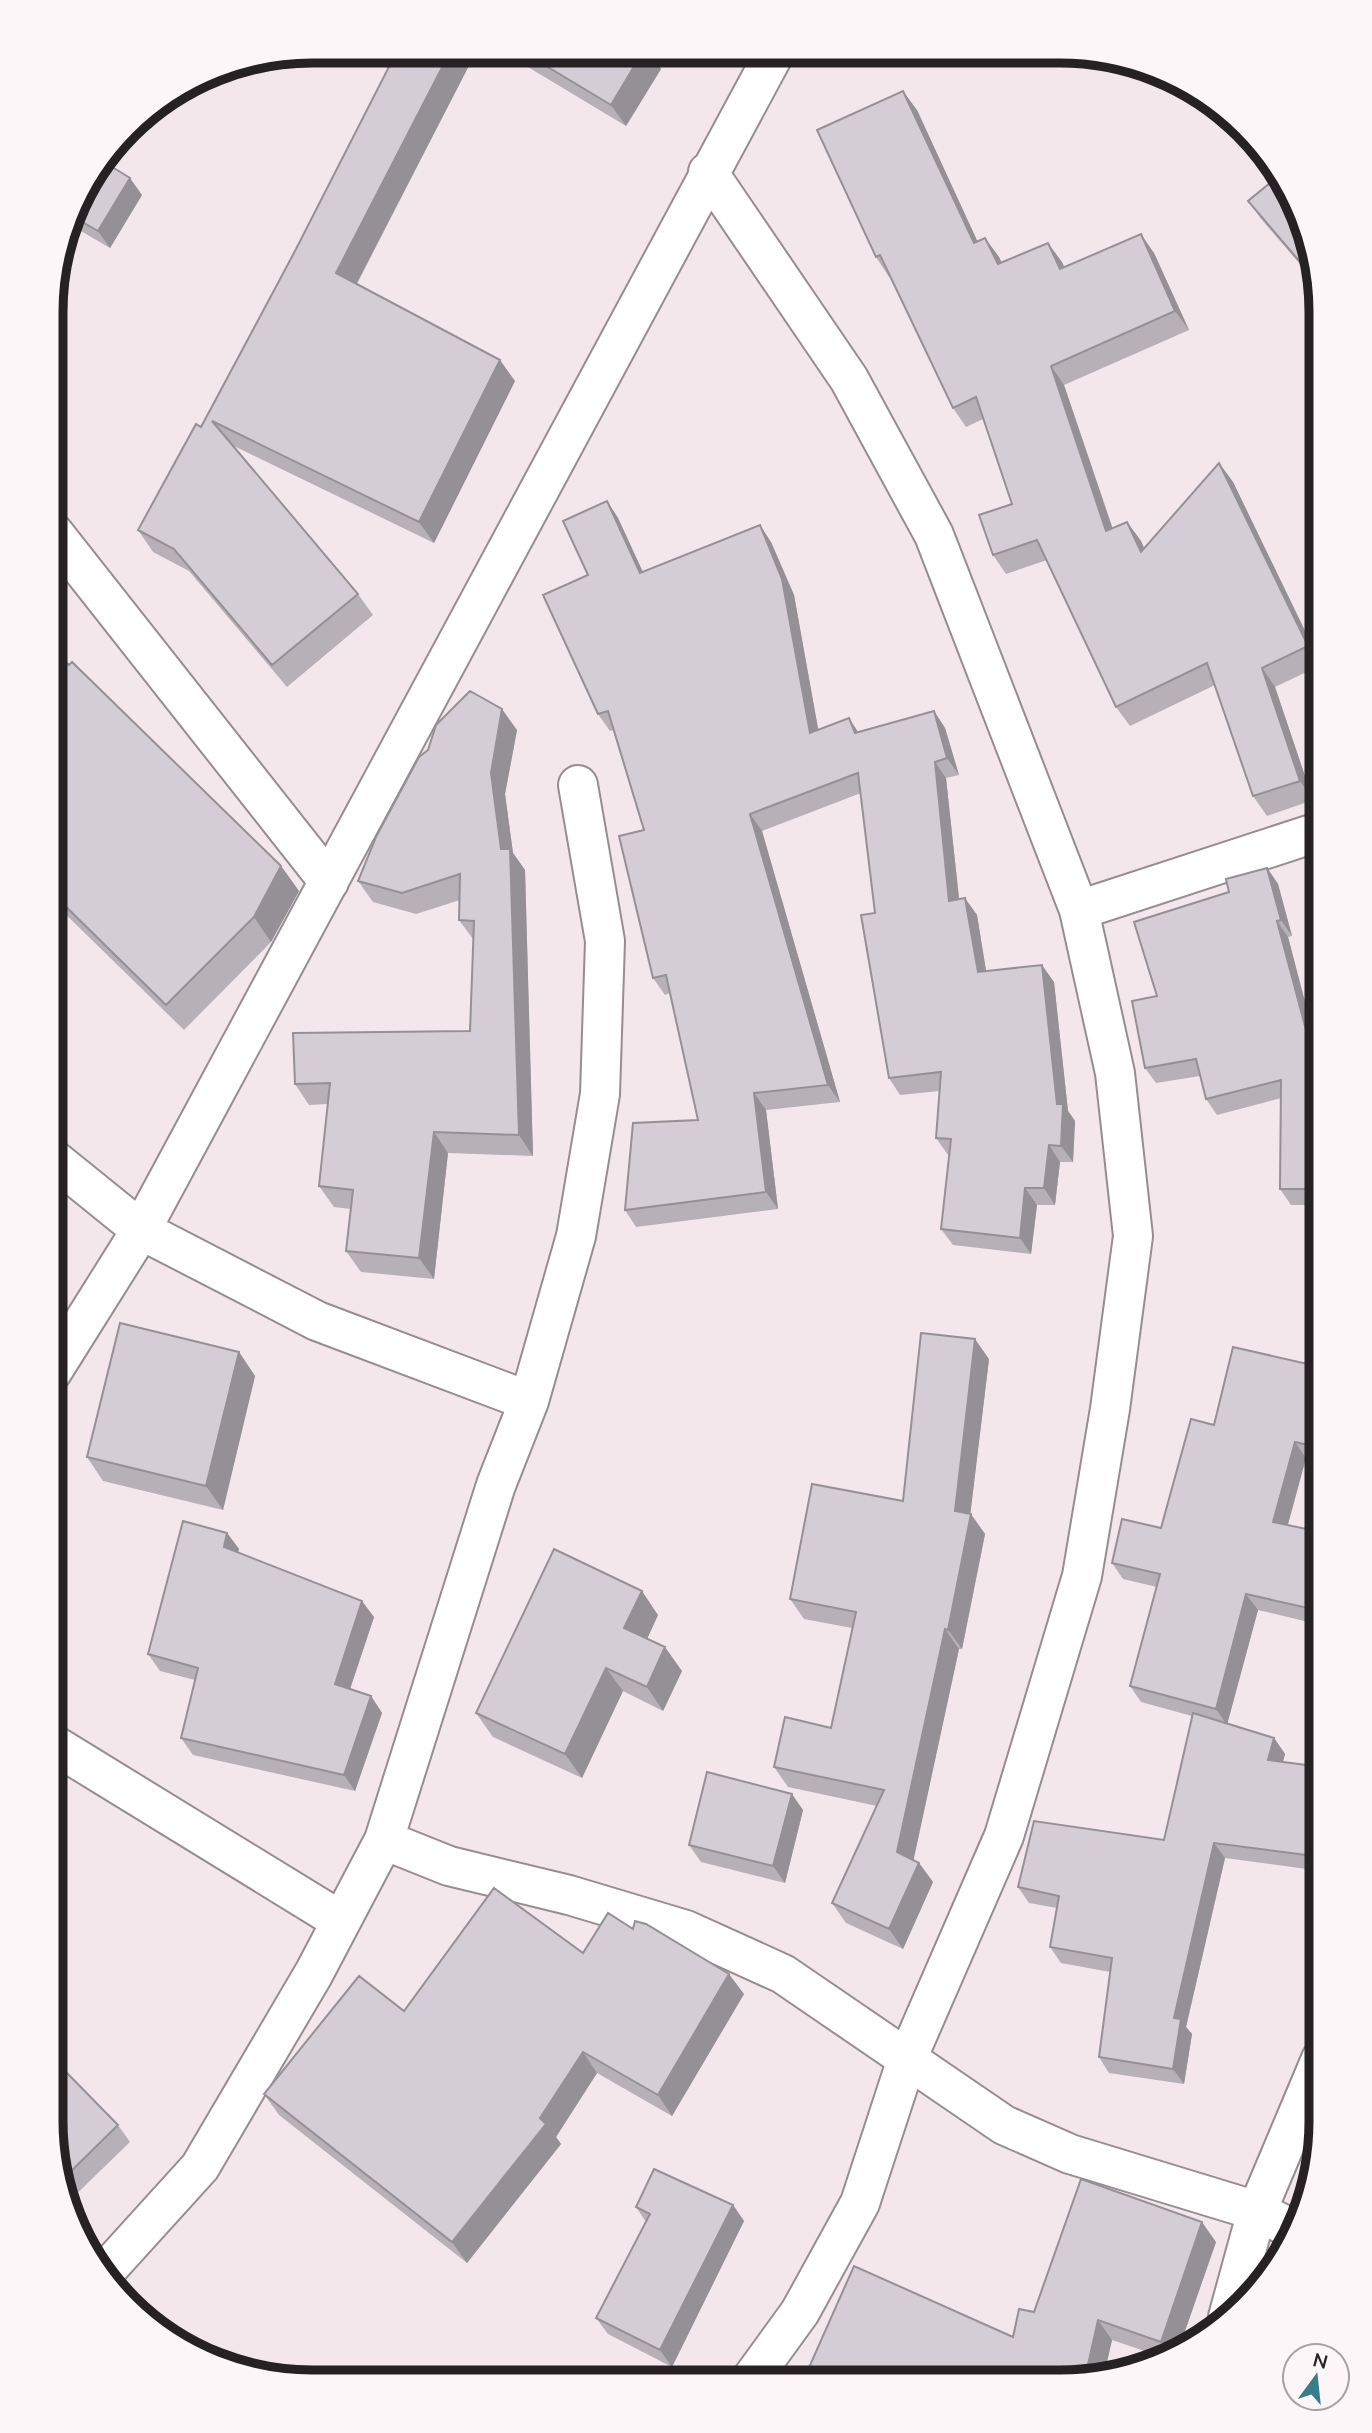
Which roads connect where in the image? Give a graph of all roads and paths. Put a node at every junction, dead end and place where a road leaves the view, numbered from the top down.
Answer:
1 (769, 63) edge
2 (708, 172) junction
3 (63, 544) edge
4 (578, 785) dead end
5 (1309, 835) edge
6 (329, 882) junction
7 (1079, 910) junction
8 (63, 1167) edge
9 (141, 1230) junction
10 (63, 1354) edge
11 (529, 1401) junction
12 (63, 1750) edge
13 (384, 1840) junction
14 (341, 1921) junction
15 (907, 2060) junction
16 (1309, 2088) edge
17 (1257, 2211) junction
18 (1286, 2226) edge
19 (109, 2266) edge
20 (1233, 2300) edge
21 (758, 2370) edge

1 - 2 street
2 - 6 street
2 - 7 street
3 - 6 street
4 - 11 street
5 - 7 street
6 - 9 street
7 - 15 street
8 - 9 street
9 - 10 street
9 - 11 street
11 - 13 street
12 - 14 street
13 - 14 street
13 - 15 street
14 - 19 street
15 - 17 street
15 - 21 street
16 - 17 street
17 - 18 street
17 - 20 street

